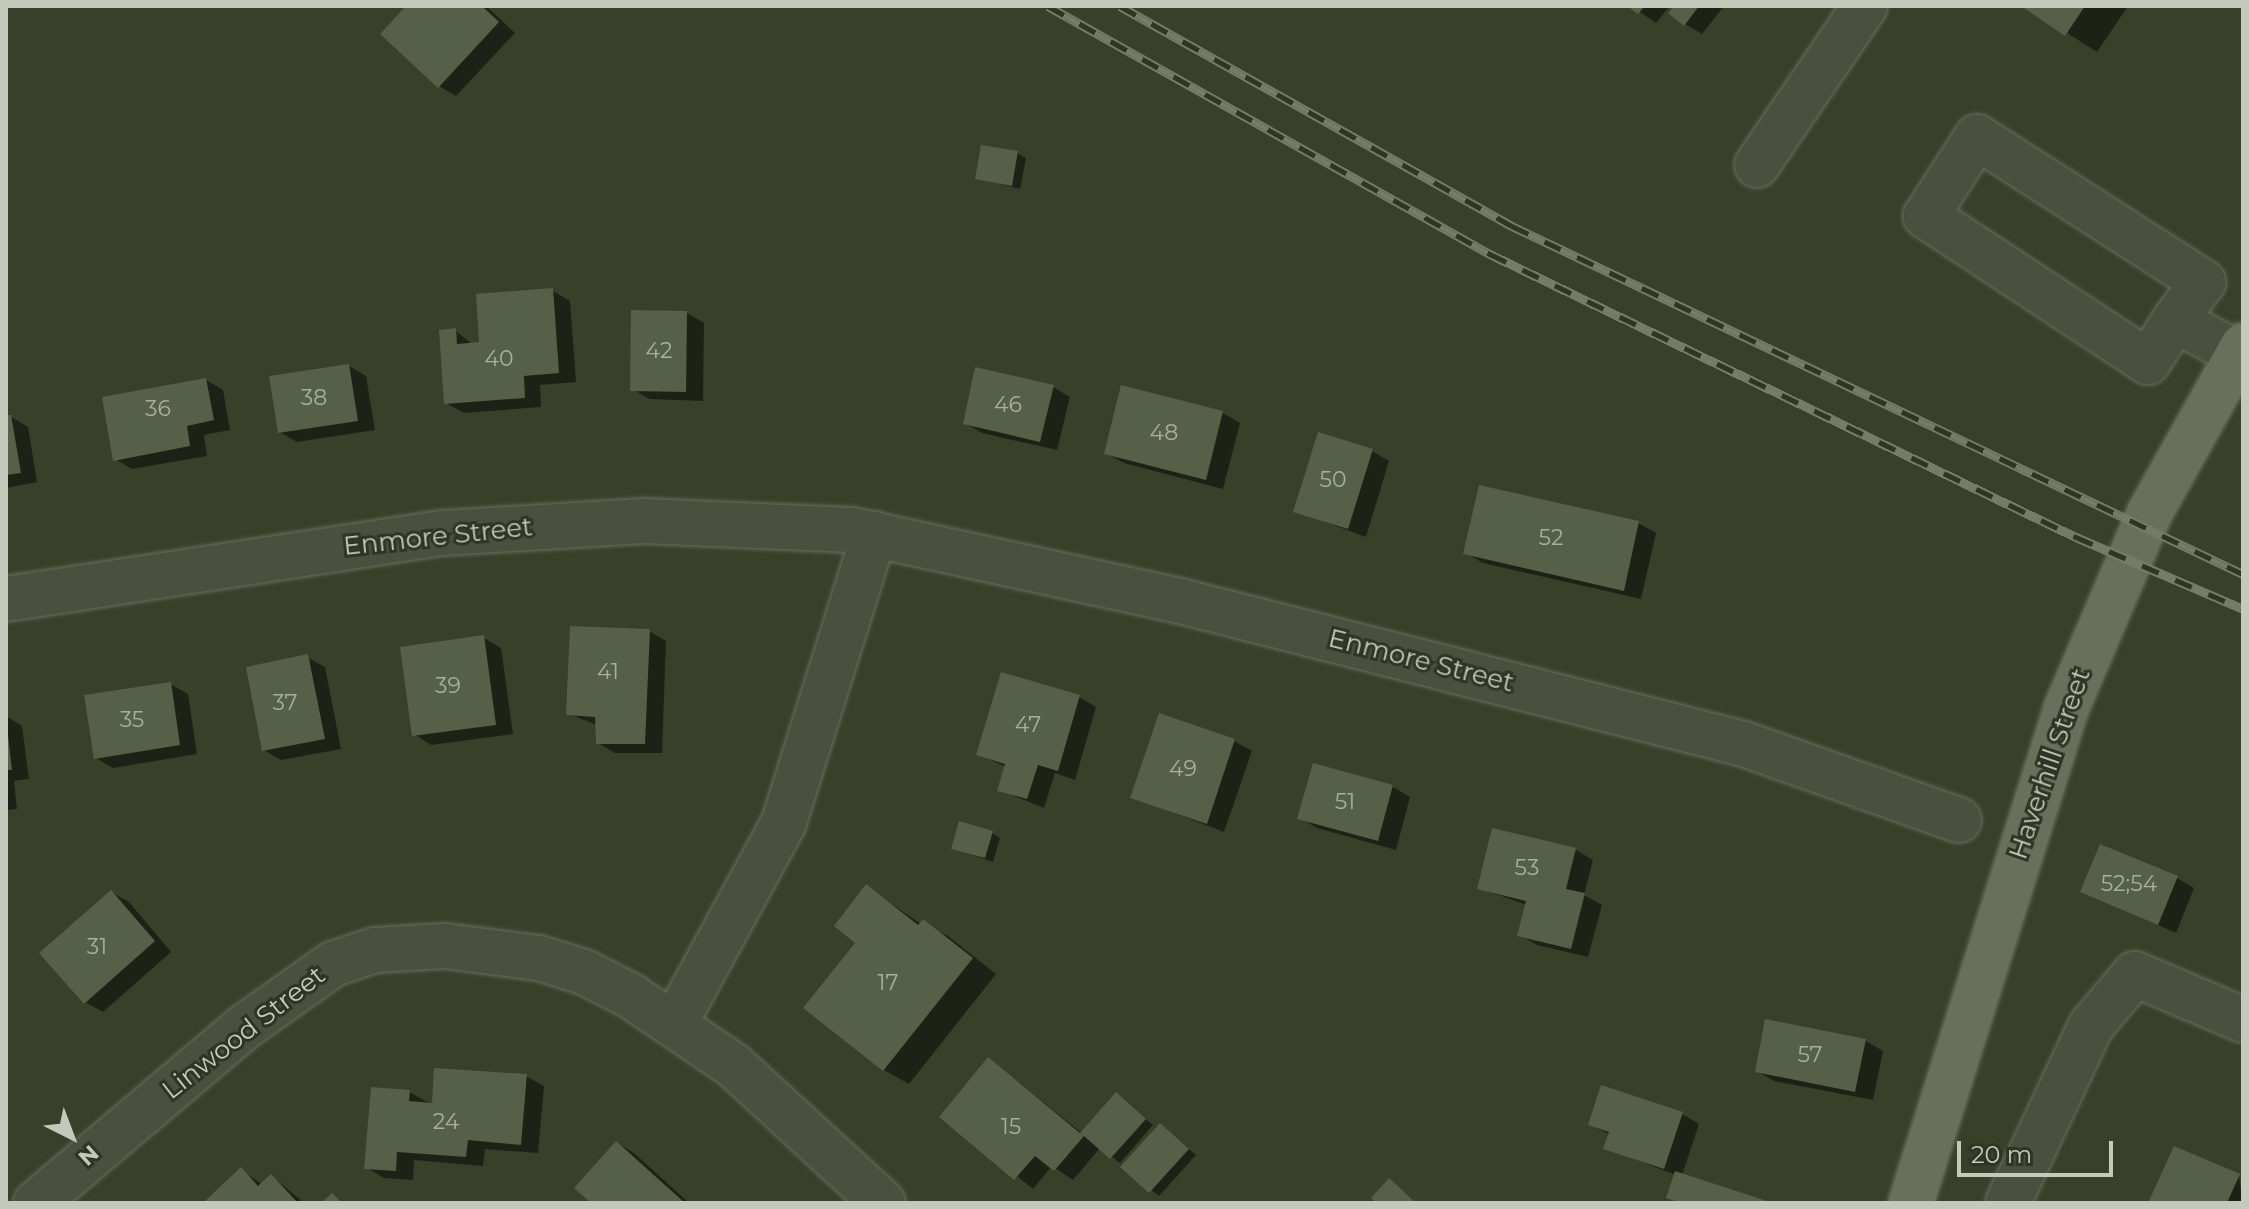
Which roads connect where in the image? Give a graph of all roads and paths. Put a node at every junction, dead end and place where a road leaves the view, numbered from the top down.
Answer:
1 (1865, 6) edge
2 (1757, 165) dead end
3 (2175, 320) junction
4 (2241, 350) edge
5 (874, 534) junction
6 (6, 599) edge
7 (1959, 820) dead end
8 (2243, 1020) edge
9 (675, 1023) junction
10 (36, 1203) edge
11 (883, 1203) edge
12 (1911, 1203) edge
13 (2008, 1203) edge

1 - 2 street
3 - 3 street
3 - 4 street
4 - 12 main road, Haverhill Street
5 - 6 street, Enmore Street
5 - 7 street, Enmore Street
5 - 9 street
8 - 13 street
9 - 10 street, Linwood Street
9 - 11 street, Linwood Street

